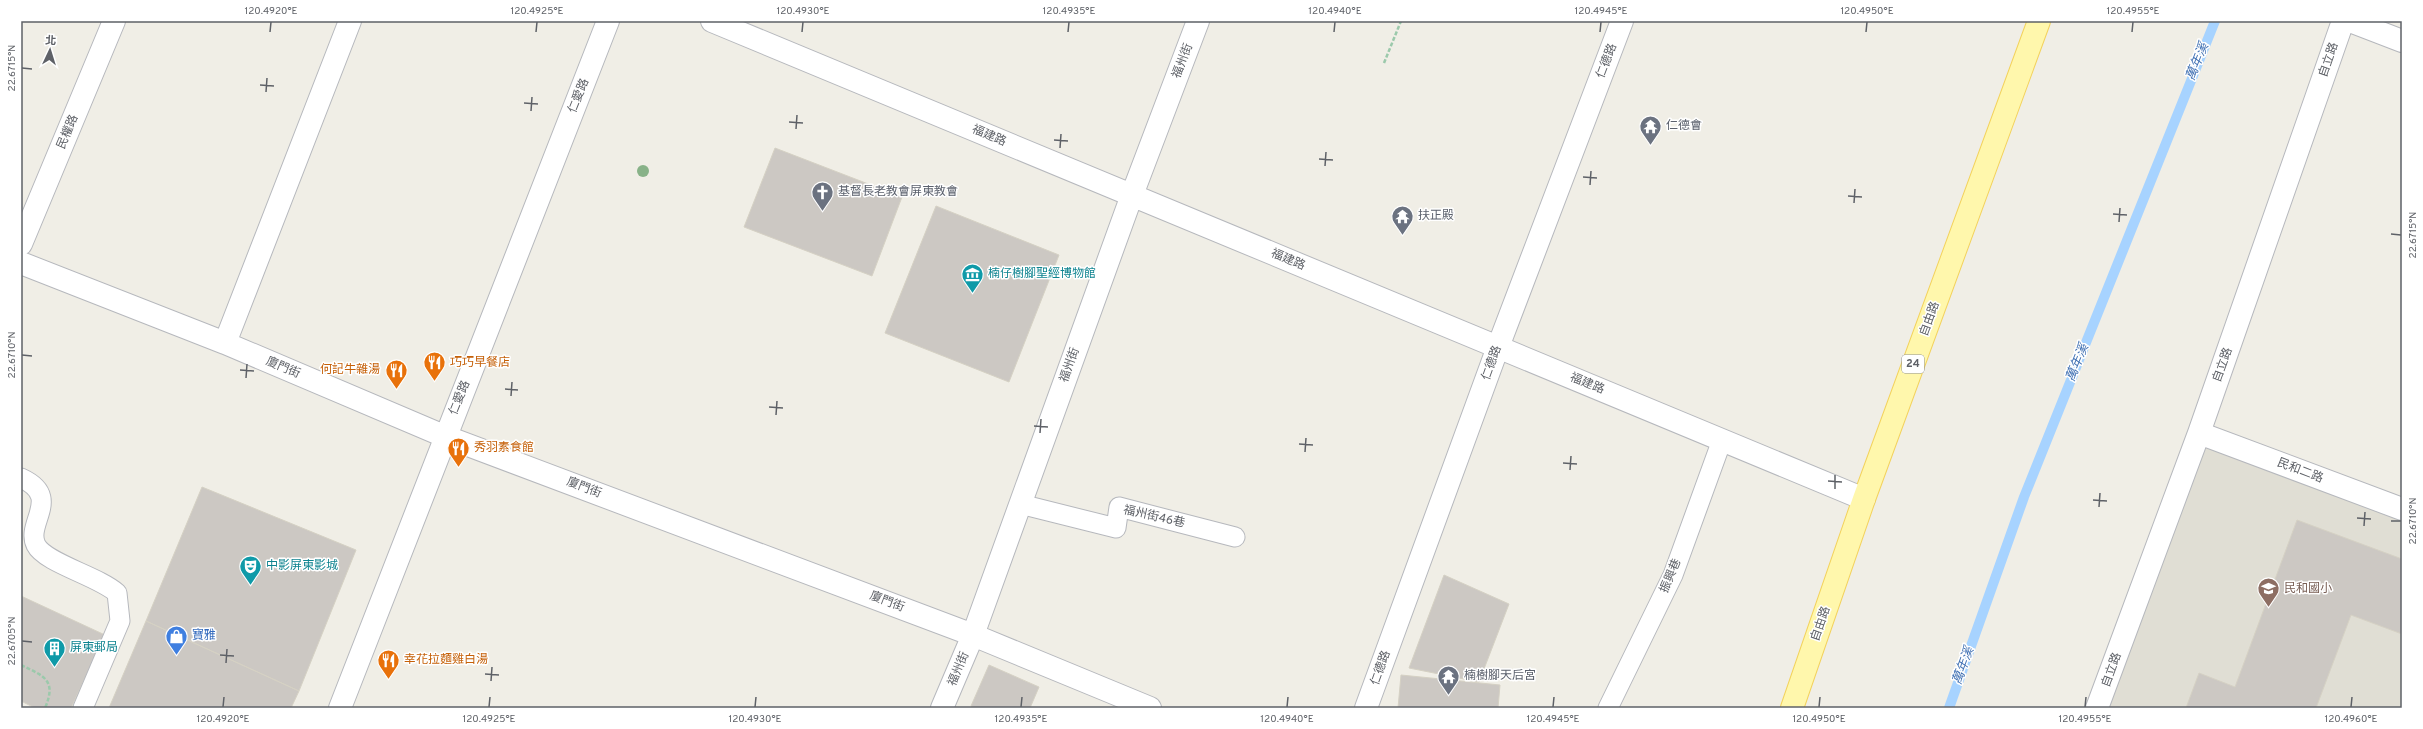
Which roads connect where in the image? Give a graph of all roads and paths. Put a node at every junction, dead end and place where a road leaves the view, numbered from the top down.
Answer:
1 (114, 21) edge
2 (350, 21) edge
3 (608, 21) edge
4 (712, 21) edge
5 (1198, 21) edge
6 (1401, 21) edge
7 (1622, 21) edge
8 (2039, 21) edge
9 (2343, 21) edge
10 (2350, 21) edge
11 (2402, 41) edge
12 (1384, 63) dead end
13 (1132, 195) junction
14 (21, 244) edge
15 (21, 263) edge
16 (225, 343) junction
17 (1498, 347) junction
18 (2198, 433) junction
19 (444, 436) junction
20 (1722, 440) junction
21 (21, 478) edge
22 (1864, 499) junction
23 (1020, 504) junction
24 (2402, 509) edge
25 (1235, 537) dead end
26 (973, 635) junction
27 (21, 665) edge
28 (45, 708) edge
29 (83, 708) edge
30 (340, 708) edge
31 (942, 708) edge
32 (1150, 708) edge
33 (1366, 708) edge
34 (1608, 708) edge
35 (1792, 708) edge
36 (2098, 708) edge

1 - 14 street, 民權路
2 - 16 street
3 - 19 street, 仁愛路
4 - 13 street, 福建路
5 - 13 street, 福州街
6 - 12 path
7 - 17 street, 仁德路
8 - 22 main road, 自由路 / 24
9 - 18 street, 自立路
10 - 11 street
13 - 17 street, 福建路
13 - 23 street, 福州街
15 - 16 street, 廈門街
16 - 19 street, 廈門街
17 - 20 street, 福建路
17 - 33 street, 仁德路
18 - 24 street, 民和二路
18 - 36 street, 自立路
19 - 26 street, 廈門街
19 - 30 street, 仁愛路
20 - 22 street, 福建路
20 - 34 lane, 振興巷
21 - 29 lane
22 - 35 main road, 自由路 / 24
23 - 25 lane, 福州街46巷
23 - 26 street, 福州街
26 - 31 street, 福州街
26 - 32 street, 廈門街
27 - 28 path

